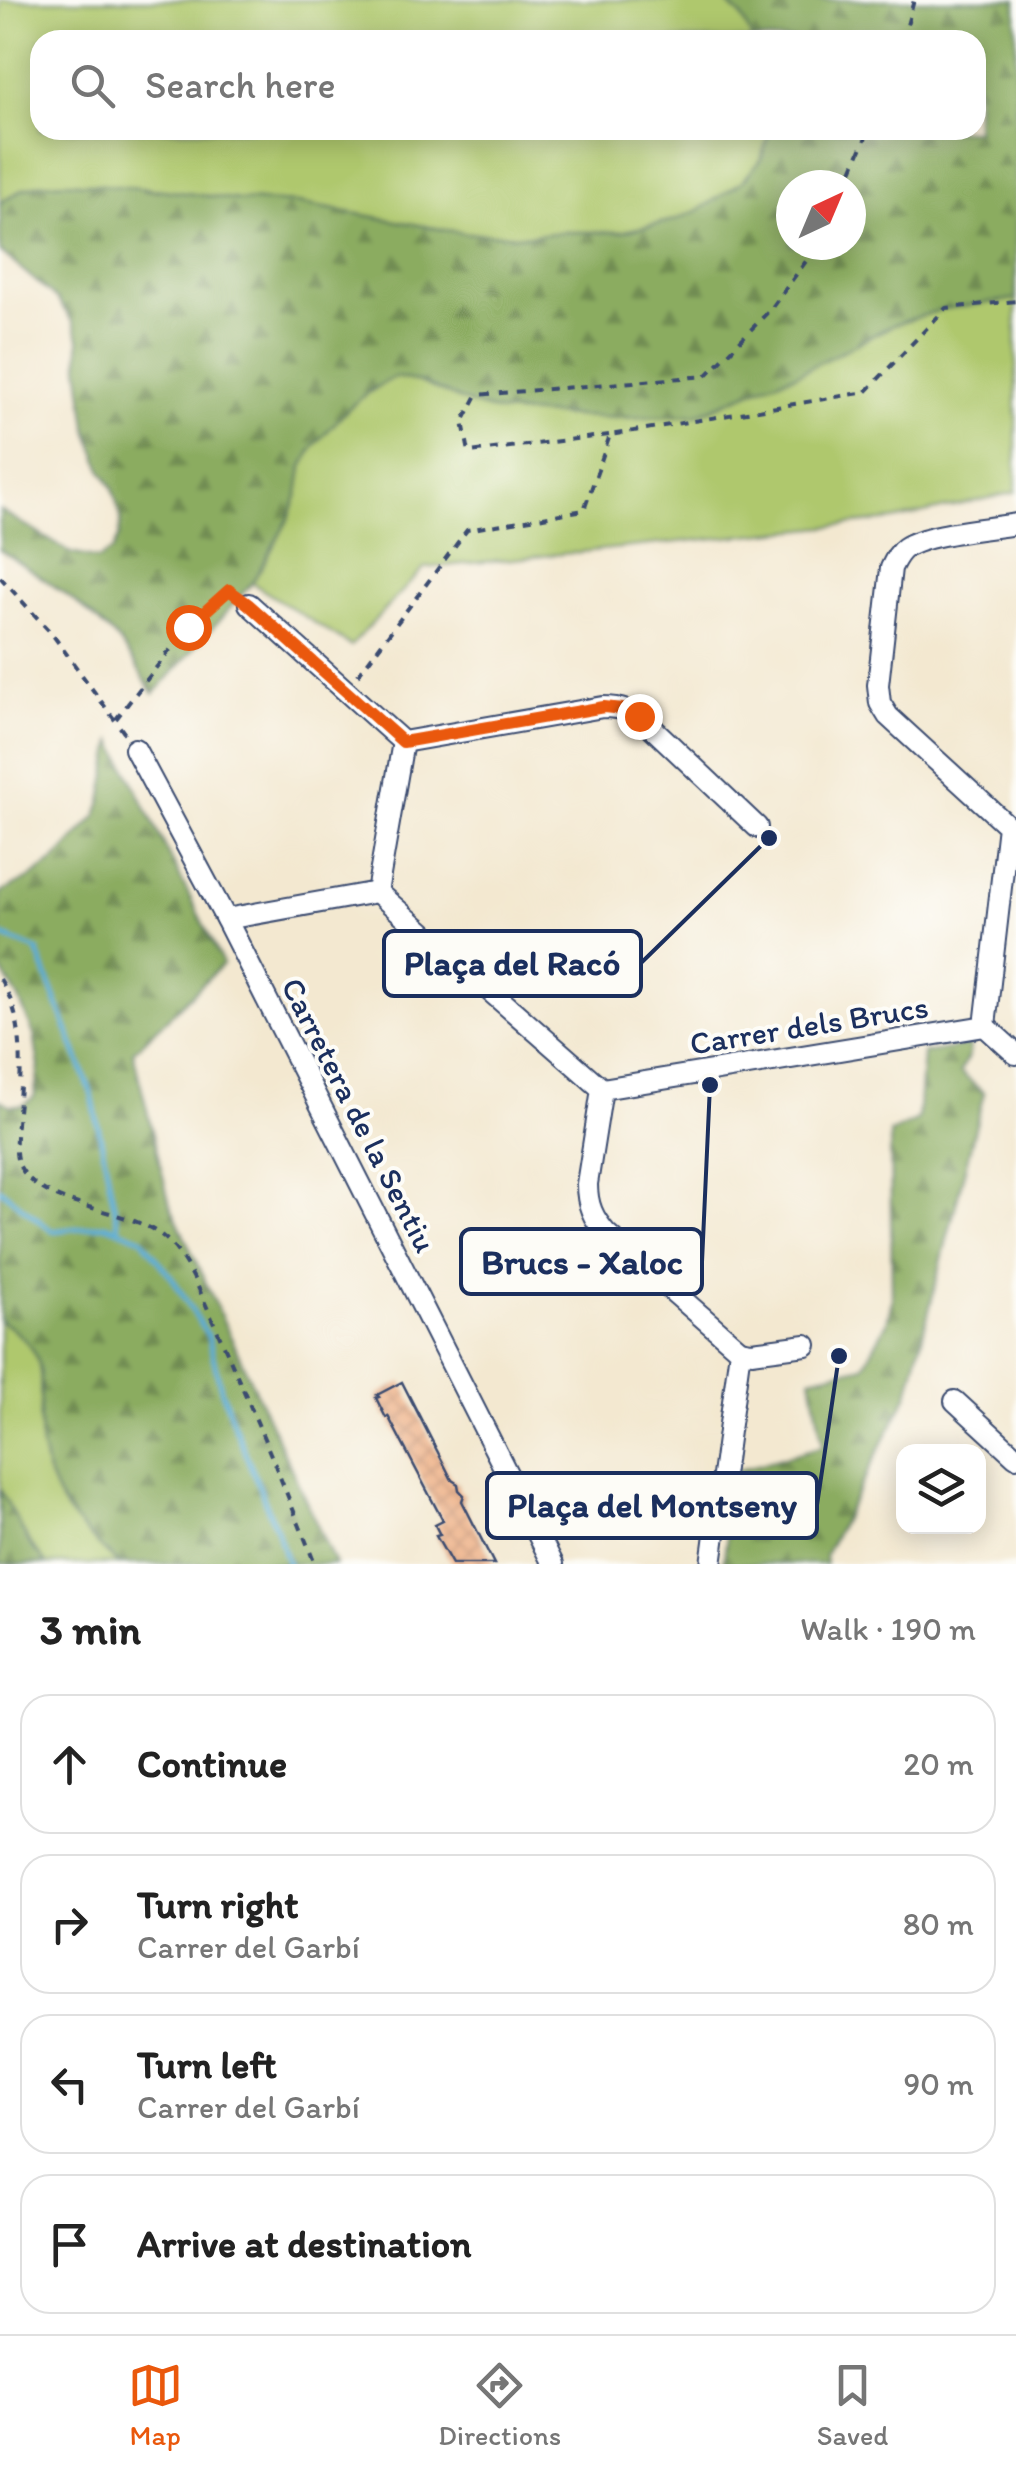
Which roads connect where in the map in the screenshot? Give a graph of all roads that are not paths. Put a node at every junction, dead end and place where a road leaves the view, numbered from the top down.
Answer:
1 (1016, 524) edge
2 (248, 604) road end
3 (403, 742) junction
4 (135, 749) road end
5 (757, 827) dead end
6 (1012, 827) edge
7 (378, 892) junction
8 (226, 919) junction
9 (985, 1026) junction
10 (1016, 1054) edge
11 (602, 1089) junction
12 (806, 1345) dead end
13 (740, 1350) junction
14 (955, 1401) dead end
15 (1016, 1457) edge
16 (554, 1564) edge
17 (711, 1564) edge

1 - 6 street
2 - 3 street
3 - 5 street
3 - 7 street
4 - 8 street, Carretera de la Sentiu
6 - 9 street
7 - 8 street
7 - 11 street
8 - 16 street, Carretera de la Sentiu
9 - 10 street
9 - 11 street, Carrer dels Brucs
11 - 13 street
12 - 13 street
13 - 17 street
14 - 15 street

